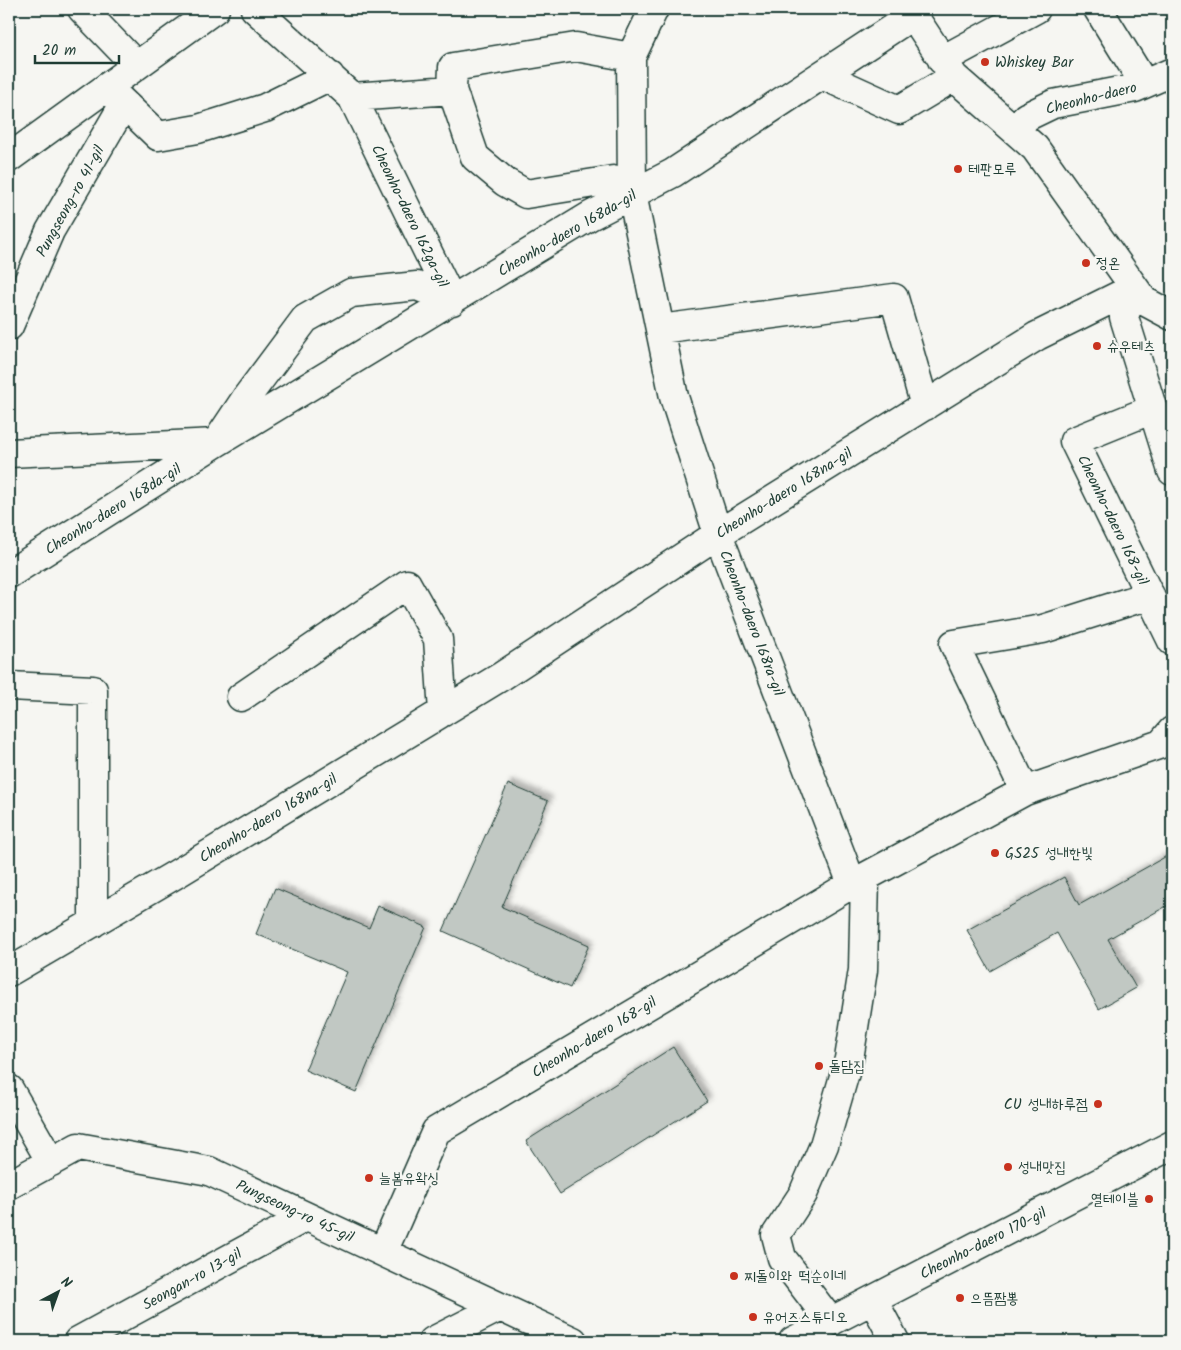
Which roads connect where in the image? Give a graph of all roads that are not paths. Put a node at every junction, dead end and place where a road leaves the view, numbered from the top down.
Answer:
1 (82, 9) edge
2 (215, 9) edge
3 (255, 9) edge
4 (654, 9) edge
5 (1036, 9) edge
6 (1098, 9) edge
7 (911, 12) edge
8 (631, 57) junction
9 (136, 65) junction
10 (948, 68) junction
11 (1172, 72) edge
12 (822, 75) junction
13 (330, 76) junction
14 (1135, 88) junction
15 (452, 90) junction
16 (115, 96) junction
17 (352, 96) junction
18 (1016, 131) junction
19 (9, 158) edge
20 (632, 194) junction
21 (1134, 288) junction
22 (452, 301) junction
23 (1172, 316) edge
24 (9, 326) edge
25 (660, 329) junction
26 (925, 406) junction
27 (1153, 409) junction
28 (216, 443) junction
29 (9, 453) edge
30 (1172, 471) edge
31 (718, 534) junction
32 (9, 574) edge
33 (1150, 595) junction
34 (1172, 641) edge
35 (9, 686) edge
36 (241, 697) dead end
37 (443, 712) junction
38 (1172, 731) edge
39 (1025, 791) junction
40 (859, 880) junction
41 (93, 923) junction
42 (9, 972) edge
43 (9, 1089) edge
44 (1172, 1144) edge
45 (51, 1162) junction
46 (9, 1184) edge
47 (306, 1217) junction
48 (383, 1252) junction
49 (873, 1300) junction
50 (500, 1307) junction
51 (831, 1322) junction
52 (78, 1341) edge
53 (433, 1341) edge
54 (574, 1341) edge
55 (793, 1341) edge
56 (895, 1341) edge

1 - 9 street
2 - 9 street, Pungseong-ro 41-gil
3 - 13 street, Cheonho-daero 162ga-gil
4 - 8 street, Cheonho-daero 168ra-gil
5 - 10 street
6 - 14 street
7 - 10 street
7 - 12 street, Cheonho-daero 168da-gil
8 - 15 street
8 - 20 street, Cheonho-daero 168ra-gil
9 - 16 street, Pungseong-ro 41-gil
10 - 12 street
10 - 18 street
11 - 14 street, Cheonho-daero
12 - 20 street, Cheonho-daero 168da-gil
13 - 16 street
13 - 17 street, Cheonho-daero 162ga-gil
14 - 18 street, Cheonho-daero
15 - 17 street
15 - 20 street
16 - 19 street, Pungseong-ro 41-gil
16 - 24 street, Pungseong-ro 41-gil
17 - 22 street, Cheonho-daero 162ga-gil
18 - 21 street
20 - 22 street, Cheonho-daero 168da-gil
20 - 25 street, Cheonho-daero 168ra-gil
21 - 23 street
21 - 26 street, Cheonho-daero 168na-gil
21 - 27 street
22 - 28 street, Cheonho-daero 168da-gil
22 - 28 street, Cheonho-daero 162ga-gil
25 - 26 street
25 - 31 street, Cheonho-daero 168ra-gil
26 - 31 street, Cheonho-daero 168na-gil
27 - 30 street
27 - 33 street, Cheonho-daero 168-gil
28 - 29 street, Cheonho-daero 168da-gil
28 - 32 street, Cheonho-daero 168da-gil
31 - 37 street, Cheonho-daero 168na-gil
31 - 40 street, Cheonho-daero 168ra-gil
33 - 34 street, Cheonho-daero 168-gil
33 - 39 street, Cheonho-daero 168-gil
35 - 41 street
36 - 37 street
37 - 41 street, Cheonho-daero 168na-gil
38 - 39 street, Cheonho-daero 168-gil
39 - 40 street, Cheonho-daero 168-gil
40 - 48 street, Cheonho-daero 168-gil
40 - 51 street
41 - 42 street, Cheonho-daero 168na-gil
43 - 45 street
44 - 49 street, Cheonho-daero 170-gil
45 - 46 street, Pungseong-ro 45-gil
45 - 47 street, Pungseong-ro 45-gil
47 - 48 street, Pungseong-ro 45-gil
47 - 52 street, Seongan-ro 13-gil
48 - 50 street, Pungseong-ro 45-gil
49 - 51 street, Cheonho-daero 170-gil
49 - 56 street
50 - 53 street
50 - 54 street, Pungseong-ro 45-gil
51 - 55 street, Cheonho-daero 170-gil

